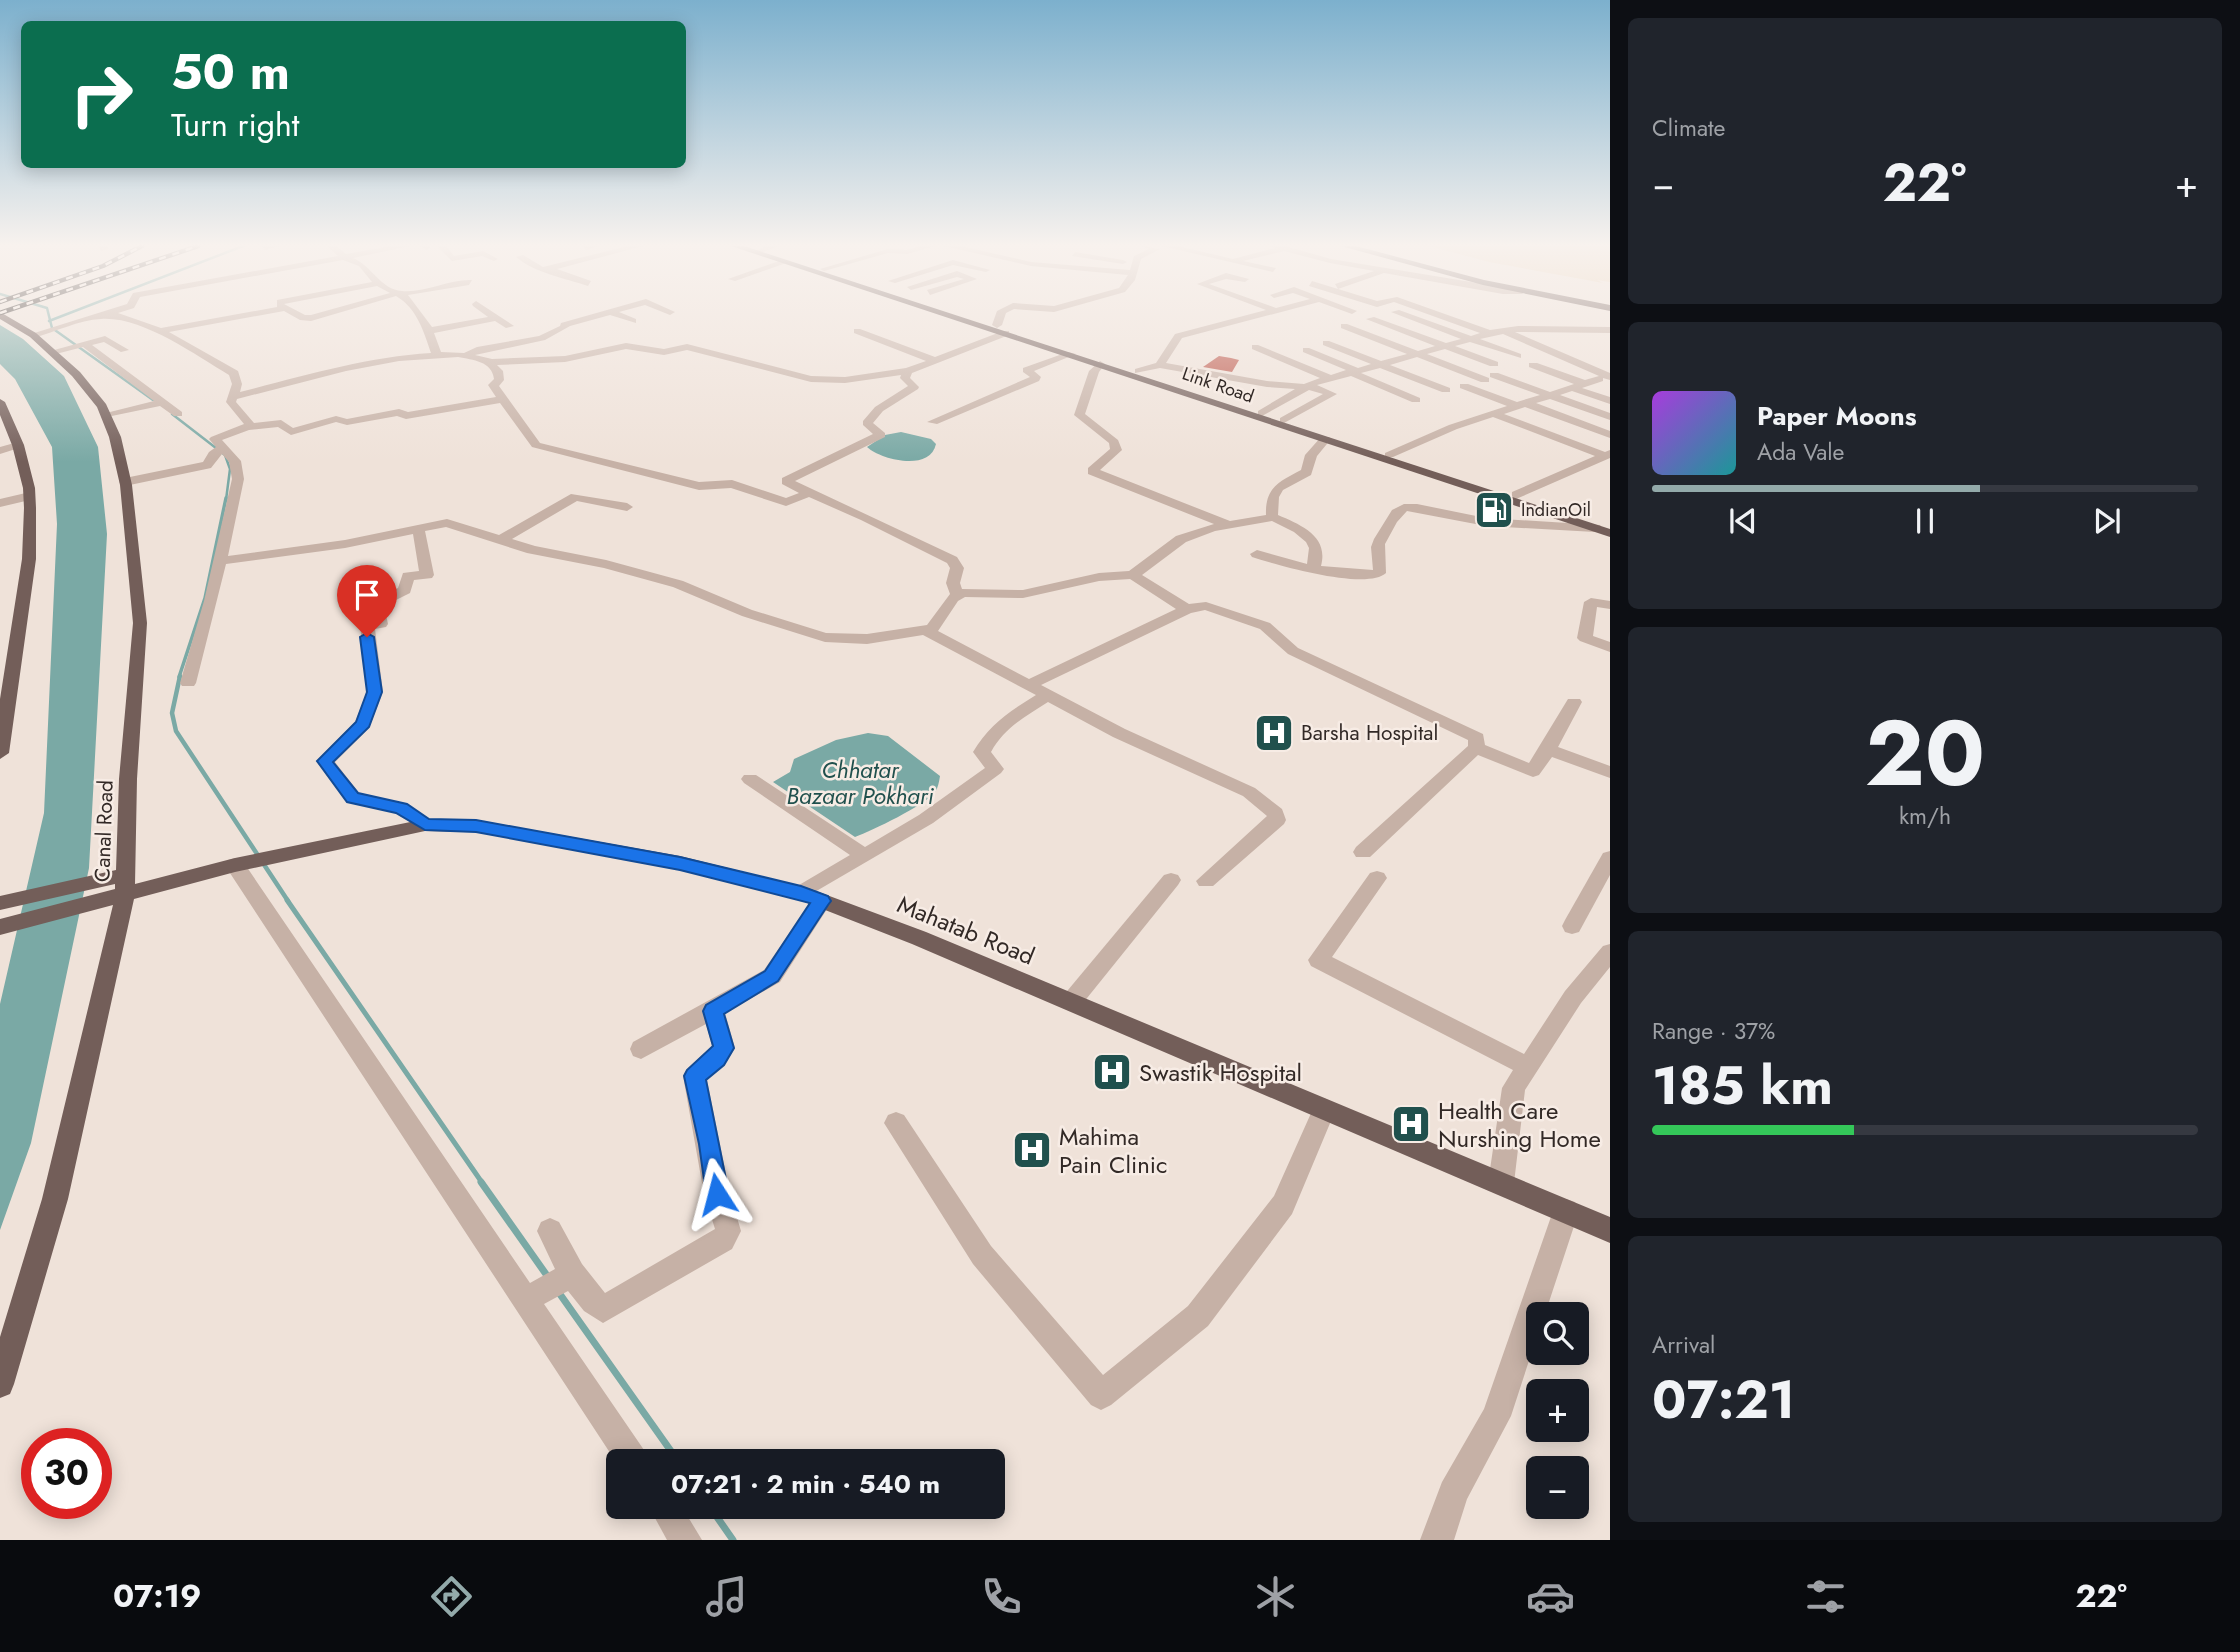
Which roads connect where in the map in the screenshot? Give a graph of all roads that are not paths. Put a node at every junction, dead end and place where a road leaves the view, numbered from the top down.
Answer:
1 (6, 318) edge
2 (94, 318) edge
3 (125, 318) edge
4 (231, 318) edge
5 (420, 318) edge
6 (496, 318) joint
7 (589, 318) edge
8 (625, 318) edge
9 (967, 318) edge
10 (976, 318) edge
11 (1000, 318) edge
12 (1249, 318) edge
13 (1412, 318) edge
14 (1446, 318) edge
15 (1371, 319) dead end
16 (633, 321) dead end
17 (997, 325) junction
18 (509, 326) dead end
19 (1344, 326) dead end
20 (1610, 330) edge
21 (160, 331) junction
22 (428, 331) junction
23 (858, 331) dead end
24 (1504, 331) junction
25 (40, 333) junction
26 (1006, 333) junction
27 (1491, 334) junction
28 (1471, 339) junction
29 (1326, 343) dead end
30 (83, 344) junction
31 (1444, 346) junction
32 (1255, 347) dead end
33 (60, 350) junction
34 (124, 350) dead end
35 (1306, 350) dead end
36 (1071, 354) junction
37 (1417, 354) junction
38 (437, 355) junction
39 (466, 355) junction
40 (1518, 356) dead end
41 (936, 361) junction
42 (489, 362) junction
43 (1610, 363) edge
44 (1100, 364) junction
45 (1380, 364) junction
46 (1557, 364) dead end
47 (1160, 365) junction
48 (1533, 365) dead end
49 (1587, 367) junction
50 (1131, 370) junction
51 (908, 371) junction
52 (1352, 371) junction
53 (1491, 373) junction
54 (1610, 377) edge
55 (1329, 378) junction
56 (1585, 384) junction
57 (1464, 386) dead end
58 (1308, 387) junction
59 (1573, 388) junction
60 (1446, 390) dead end
61 (1550, 395) junction
62 (235, 396) junction
63 (502, 399) junction
64 (1416, 400) dead end
65 (1610, 401) edge
66 (0, 402) edge
67 (162, 402) junction
68 (1521, 405) junction
69 (1262, 413) junction
70 (178, 414) dead end
71 (1494, 414) junction
72 (106, 416) junction
73 (1610, 417) edge
74 (1284, 420) junction
75 (933, 422) dead end
76 (247, 427) junction
77 (1610, 435) edge
78 (1325, 439) junction
79 (18, 445) junction
80 (224, 447) junction
81 (0, 452) edge
82 (1389, 455) junction
83 (1608, 455) edge
84 (125, 482) junction
85 (556, 490) dead end
86 (808, 493) junction
87 (1516, 495) junction
88 (30, 496) junction
89 (575, 497) junction
90 (0, 503) edge
91 (627, 507) dead end
92 (1272, 517) junction
93 (1610, 524) edge
94 (1230, 525) junction
95 (418, 527) junction
96 (1595, 528) junction
97 (1610, 533) edge
98 (501, 540) junction
99 (1257, 554) dead end
100 (220, 561) junction
101 (1313, 568) junction
102 (1133, 575) junction
103 (958, 596) junction
104 (1610, 605) edge
105 (1186, 609) junction
106 (928, 631) junction
107 (1610, 647) edge
108 (188, 683) dead end
109 (1029, 685) junction
110 (1048, 695) junction
111 (1574, 702) dead end
112 (1476, 748) junction
113 (1548, 749) junction
114 (0, 753) edge
115 (1610, 772) edge
116 (750, 779) dead end
117 (425, 825) junction
118 (1363, 852) dead end
119 (862, 854) junction
120 (1610, 858) edge
121 (240, 864) junction
122 (1377, 878) dead end
123 (1171, 880) dead end
124 (1206, 881) dead end
125 (120, 889) junction
126 (801, 892) junction
127 (10, 901) edge
128 (822, 901) junction
129 (1572, 926) dead end
130 (0, 927) edge
131 (1610, 952) edge
132 (1071, 1002) junction
133 (713, 1011) junction
134 (641, 1049) dead end
135 (1528, 1067) junction
136 (1324, 1109) junction
137 (896, 1123) dead end
138 (1501, 1183) junction
139 (1566, 1211) junction
140 (1610, 1230) edge
141 (550, 1231) dead end
142 (573, 1274) junction
143 (525, 1300) junction
144 (0, 1384) edge
145 (625, 1449) edge
146 (670, 1519) edge
147 (680, 1538) edge
148 (1436, 1540) edge

1 - 25 main road, Canal Road
2 - 25 street
3 - 21 street
4 - 21 street
5 - 22 street
6 - 18 street
6 - 22 street
7 - 39 street
8 - 16 street
9 - 26 main road, Link Road
10 - 17 main road, Link Road
11 - 17 street
12 - 47 street
13 - 28 street
14 - 27 street
15 - 31 street
17 - 50 main road, Link Road
19 - 37 street
20 - 24 street
21 - 62 street
22 - 38 street
23 - 41 street
24 - 27 street
24 - 49 street
25 - 33 main road, Canal Road
26 - 36 main road, Link Road
26 - 41 street
27 - 28 street
28 - 31 street
28 - 40 street
29 - 45 street
30 - 33 street
30 - 34 street
30 - 67 street
31 - 37 street
31 - 53 street
32 - 55 street
33 - 72 main road, Canal Road
35 - 52 street
36 - 44 main road, Link Road
36 - 75 street
37 - 45 street
37 - 53 street
38 - 39 street
38 - 62 street
39 - 42 street
41 - 51 street
42 - 51 street
42 - 63 street
43 - 49 street
44 - 50 main road, Link Road
44 - 94 street
45 - 52 street
45 - 60 street
46 - 56 street
47 - 50 street
47 - 58 street
48 - 56 street
49 - 54 street
50 - 69 main road, Link Road
50 - 78 main road, Link Road
51 - 86 street
52 - 55 street
52 - 64 street
53 - 61 street
55 - 58 street
56 - 59 street
57 - 68 street
58 - 69 street
58 - 74 street
59 - 61 street
59 - 65 street
61 - 68 street
61 - 73 street
62 - 76 street
63 - 76 street
63 - 86 street
66 - 79 main road
67 - 70 street
67 - 72 street
68 - 71 street
68 - 77 street
69 - 74 main road, Link Road
71 - 82 street
71 - 83 street
72 - 84 main road, Canal Road
74 - 82 main road, Link Road
76 - 80 street
78 - 92 street
78 - 96 main road, Link Road
79 - 81 street
79 - 88 main road
80 - 84 street
80 - 100 street
82 - 87 main road, Link Road
83 - 87 street
84 - 125 main road, Canal Road
85 - 89 street
86 - 103 street
87 - 93 main road, Link Road
88 - 90 street
88 - 114 main road
89 - 91 street
89 - 98 street
92 - 94 street
92 - 101 street
94 - 102 street
95 - 98 street
95 - 100 street
95 - 117 street
96 - 97 main road, Link Road
96 - 101 street
98 - 106 street
99 - 101 street
100 - 108 street
102 - 103 street
102 - 105 street
103 - 106 street
104 - 107 street
105 - 109 street
105 - 112 street
106 - 109 street
109 - 110 street
110 - 119 street
110 - 124 street
111 - 113 street
112 - 113 street
112 - 118 street
113 - 115 street
116 - 119 street
117 - 121 main road, Mahatab Road
117 - 126 main road, Mahatab Road
119 - 126 street
120 - 129 street
121 - 125 main road, Mahatab Road
121 - 143 street
122 - 135 street
123 - 132 street
125 - 127 main road
125 - 130 main road
125 - 144 main road, Canal Road
126 - 128 main road, Mahatab Road
128 - 132 main road, Mahatab Road
128 - 133 street
131 - 135 street
132 - 136 main road, Mahatab Road
133 - 134 street
133 - 142 street
135 - 138 street
136 - 137 street
136 - 138 main road, Mahatab Road
138 - 139 main road, Mahatab Road
139 - 140 main road, Mahatab Road
139 - 148 street
141 - 142 street
142 - 143 street
143 - 145 street
146 - 147 street

